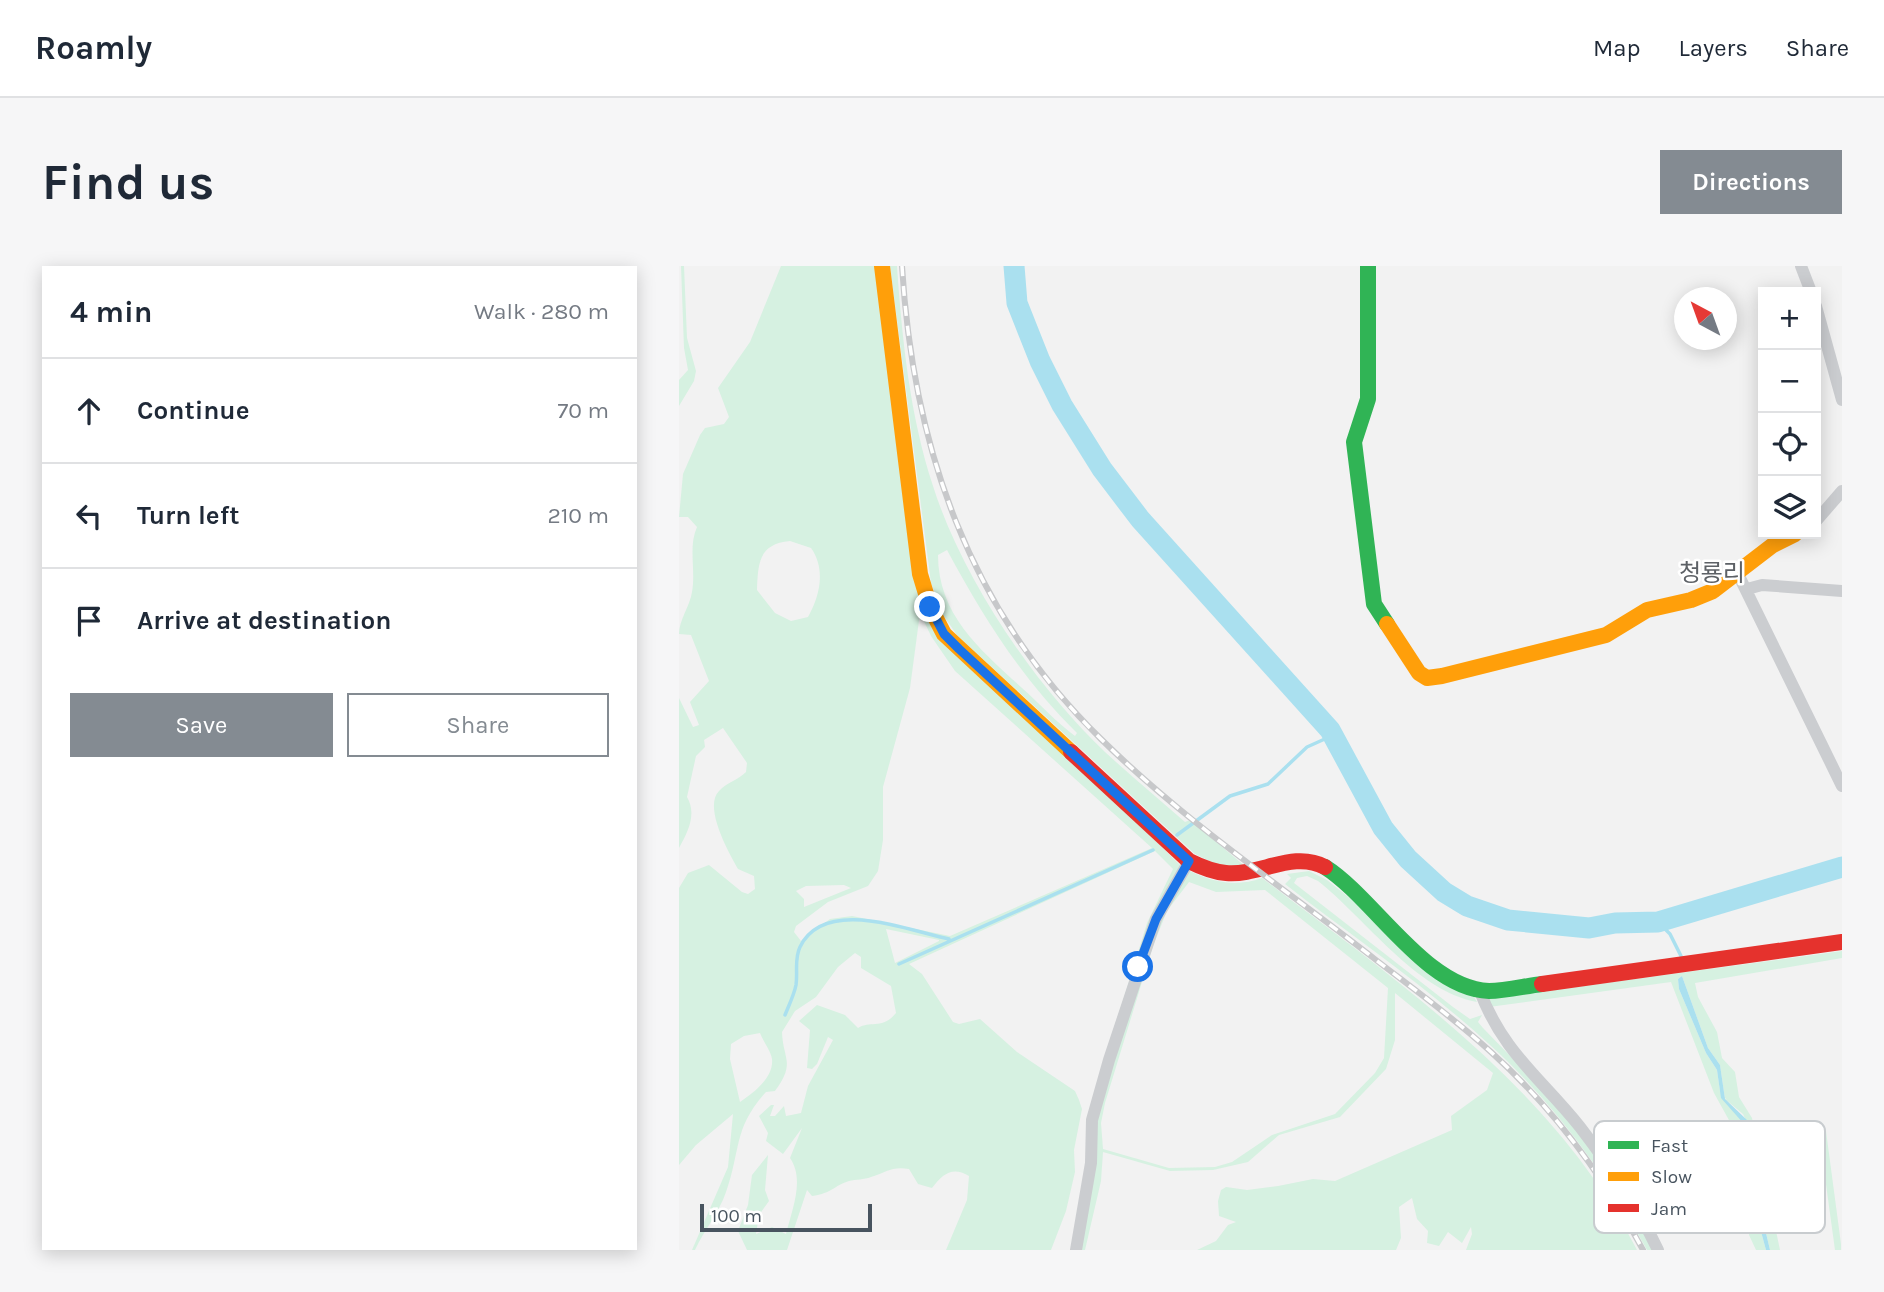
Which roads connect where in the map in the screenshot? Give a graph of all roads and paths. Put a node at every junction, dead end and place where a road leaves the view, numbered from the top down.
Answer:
1 (882, 266) edge
2 (1368, 266) edge
3 (1801, 266) edge
4 (1809, 287) edge
5 (1821, 324) edge
6 (1842, 400) edge
7 (1842, 491) edge
8 (1821, 515) edge
9 (1785, 539) edge
10 (1738, 574) junction
11 (1747, 589) junction
12 (1842, 591) edge
13 (1842, 786) edge
14 (1189, 861) junction
15 (1842, 942) edge
16 (1479, 989) junction
17 (1594, 1146) edge
18 (1649, 1233) edge
19 (1076, 1250) edge
20 (1658, 1250) edge

1 - 14 main road
2 - 10 main road
3 - 4 street
5 - 6 street
7 - 8 street
9 - 10 main road
10 - 11 street
11 - 12 street
11 - 13 street
14 - 16 main road
14 - 19 street
15 - 16 main road
16 - 17 street
18 - 20 street

